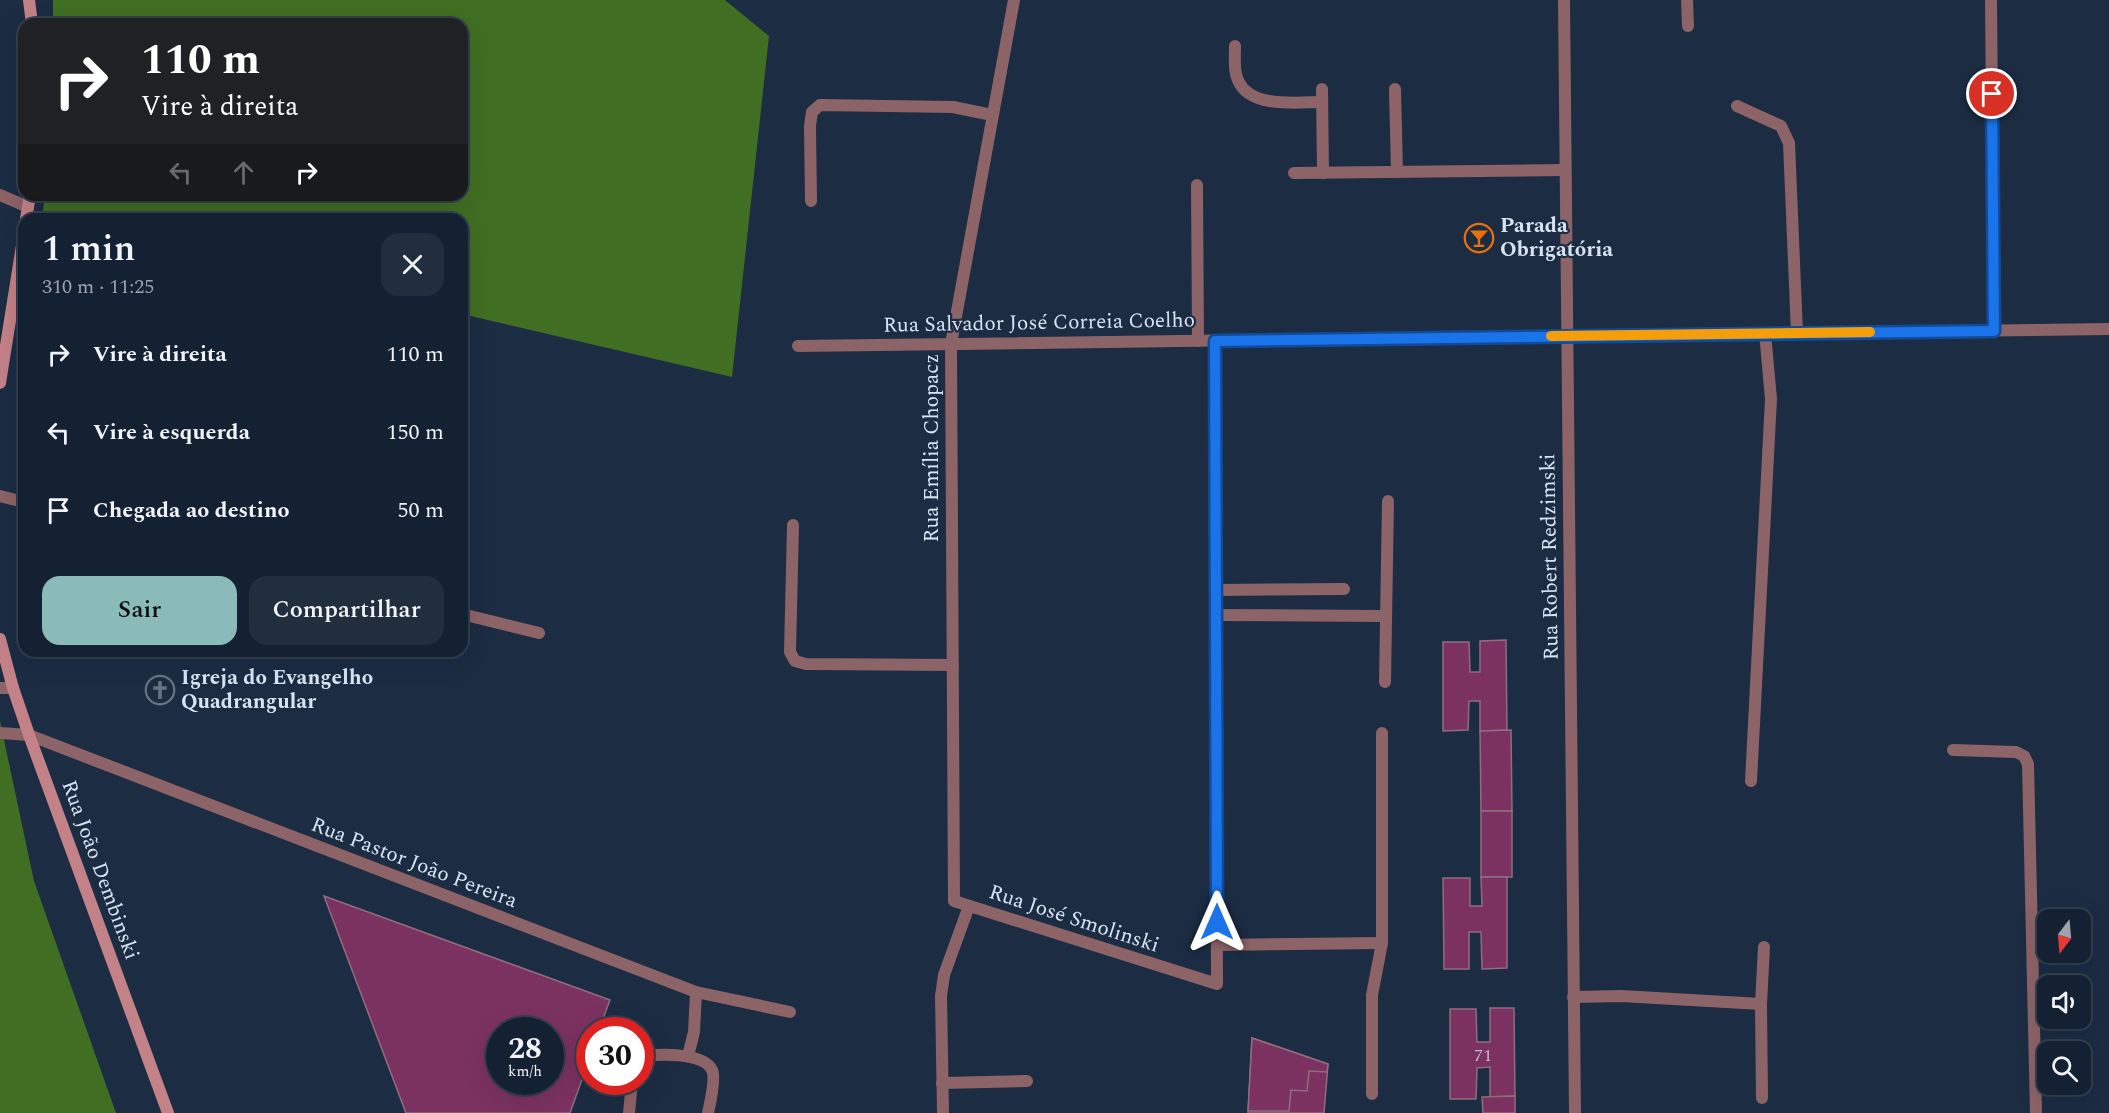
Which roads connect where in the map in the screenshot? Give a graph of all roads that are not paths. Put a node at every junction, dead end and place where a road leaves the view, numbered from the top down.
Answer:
1 (29, 0) edge
2 (1014, 0) edge
3 (1564, 0) edge
4 (1688, 0) edge
5 (1991, 0) edge
6 (31, 18) edge
7 (1688, 26) dead end
8 (1235, 46) dead end
9 (1322, 89) dead end
10 (1395, 89) dead end
11 (1322, 102) junction
12 (1737, 106) dead end
13 (992, 115) junction
14 (1565, 170) junction
15 (1323, 172) junction
16 (1397, 172) junction
17 (1294, 173) dead end
18 (1197, 185) dead end
19 (0, 195) edge
20 (811, 201) dead end
21 (28, 207) edge
22 (18, 270) edge
23 (2109, 329) edge
24 (1994, 331) junction
25 (1766, 333) junction
26 (1797, 333) junction
27 (1567, 336) junction
28 (1198, 340) junction
29 (1215, 341) junction
30 (951, 344) junction
31 (798, 346) dead end
32 (0, 383) edge
33 (0, 496) edge
34 (18, 500) edge
35 (1388, 501) dead end
36 (793, 525) dead end
37 (1344, 589) dead end
38 (1216, 590) junction
39 (1216, 615) junction
40 (468, 616) edge
41 (1386, 616) junction
42 (538, 633) dead end
43 (0, 639) edge
44 (953, 665) junction
45 (1385, 682) dead end
46 (0, 687) edge
47 (13, 688) junction
48 (0, 733) edge
49 (1382, 733) dead end
50 (29, 735) junction
51 (1953, 750) dead end
52 (1752, 781) dead end
53 (954, 902) joint
54 (969, 906) junction
55 (1382, 943) junction
56 (1217, 945) junction
57 (1764, 947) dead end
58 (696, 992) junction
59 (1573, 997) junction
60 (1761, 1004) junction
61 (790, 1012) dead end
62 (688, 1056) junction
63 (654, 1057) edge
64 (1027, 1081) dead end
65 (942, 1083) junction
66 (1372, 1094) dead end
67 (631, 1095) edge
68 (1762, 1098) dead end
69 (168, 1113) edge
70 (629, 1113) edge
71 (708, 1113) edge
72 (943, 1113) edge
73 (1575, 1113) edge
74 (2037, 1113) edge

1 - 6 main road
2 - 13 street, Rua Emília Chopacz
3 - 14 street, Rua Robert Redzimski
4 - 7 street
5 - 24 street
8 - 11 street
9 - 11 street
10 - 16 street
11 - 15 street
12 - 26 street
13 - 20 street
13 - 30 street, Rua Emília Chopacz
14 - 16 street
14 - 27 street, Rua Robert Redzimski
15 - 16 street
15 - 17 street
18 - 28 street
19 - 21 street
22 - 32 main road
23 - 24 street, Rua Salvador José Correia Coelho
24 - 26 street, Rua Salvador José Correia Coelho
25 - 26 street, Rua Salvador José Correia Coelho
25 - 27 street, Rua Salvador José Correia Coelho
25 - 52 street
27 - 29 street, Rua Salvador José Correia Coelho
27 - 59 street, Rua Robert Redzimski
28 - 29 street, Rua Salvador José Correia Coelho
28 - 30 street, Rua Salvador José Correia Coelho
29 - 38 street
30 - 31 street, Rua Salvador José Correia Coelho
30 - 44 street, Rua Emília Chopacz
33 - 34 street
35 - 41 street
36 - 44 street
37 - 38 street
38 - 39 street
39 - 41 street
39 - 56 street
40 - 42 street
41 - 45 street
43 - 47 main road, Rua João Dembinski
44 - 53 street, Rua Emília Chopacz
46 - 47 street
47 - 50 main road, Rua João Dembinski
48 - 50 street, Rua Pastor João Pereira
49 - 55 street
50 - 58 street, Rua Pastor João Pereira
50 - 69 main road, Rua João Dembinski
51 - 74 street
53 - 54 street, Rua José Smolinski
54 - 56 street, Rua José Smolinski
54 - 65 street
55 - 56 street
55 - 66 street
57 - 60 street
58 - 61 street, Rua Pastor João Pereira
58 - 62 street
59 - 60 street
59 - 73 street, Rua Robert Redzimski
60 - 68 street
62 - 63 street
62 - 71 street
64 - 65 street
65 - 72 street
67 - 70 street

